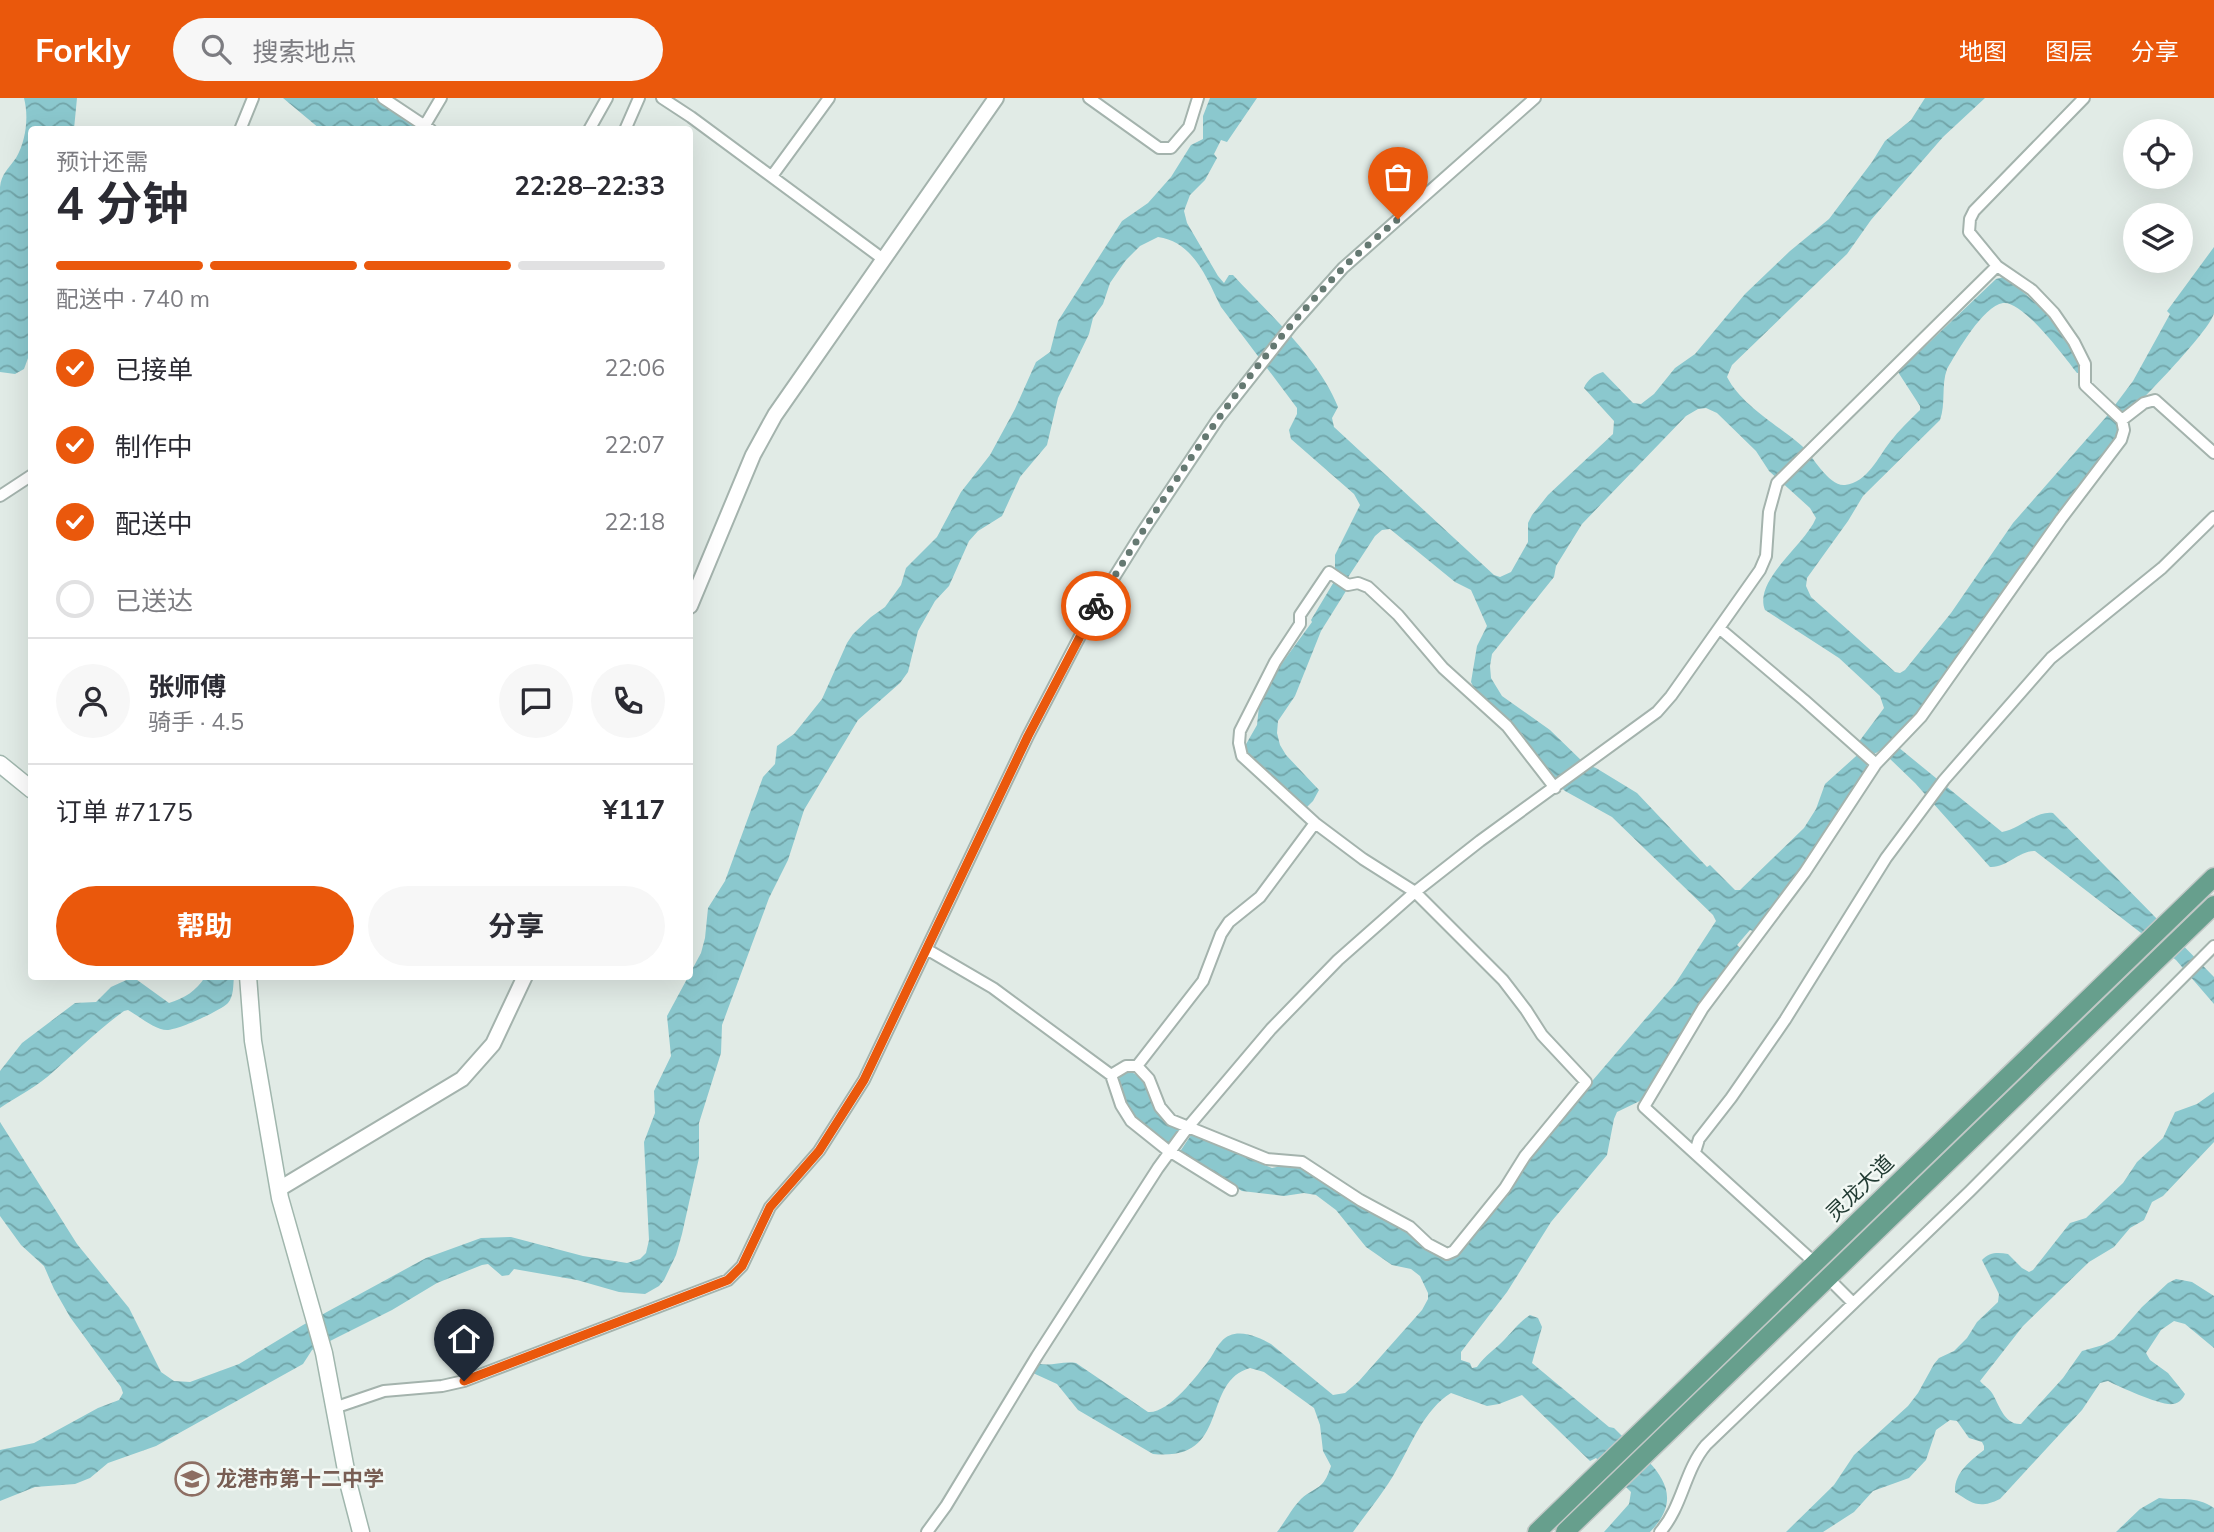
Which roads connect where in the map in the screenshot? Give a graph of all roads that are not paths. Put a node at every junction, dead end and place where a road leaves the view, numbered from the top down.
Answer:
1 (253, 98) edge
2 (383, 98) edge
3 (441, 98) edge
4 (607, 98) edge
5 (639, 98) edge
6 (662, 98) edge
7 (829, 98) edge
8 (996, 98) edge
9 (1089, 98) edge
10 (1198, 98) edge
11 (1535, 98) edge
12 (2084, 98) edge
13 (242, 126) edge
14 (426, 126) edge
15 (428, 126) edge
16 (591, 126) edge
17 (627, 126) edge
18 (772, 176) junction
19 (883, 259) junction
20 (1997, 266) junction
21 (2122, 421) junction
22 (2214, 453) edge
23 (28, 478) edge
24 (0, 496) edge
25 (2214, 517) edge
26 (693, 599) edge
27 (1719, 628) junction
28 (1874, 762) junction
29 (0, 764) edge
30 (28, 787) edge
31 (1556, 787) junction
32 (1315, 823) junction
33 (2214, 877) edge
34 (1415, 892) junction
35 (2214, 905) edge
36 (2214, 946) edge
37 (928, 950) junction
38 (248, 980) edge
39 (523, 980) edge
40 (1137, 1066) junction
41 (1111, 1075) junction
42 (1188, 1127) junction
43 (1171, 1152) junction
44 (1695, 1152) junction
45 (279, 1189) junction
46 (1232, 1190) dead end
47 (1815, 1263) junction
48 (1828, 1278) junction
49 (1853, 1303) junction
50 (334, 1408) junction
51 (362, 1532) edge
52 (927, 1532) edge
53 (1537, 1532) edge
54 (1565, 1532) edge
55 (1660, 1532) edge

1 - 13 street
2 - 14 street
3 - 15 street
4 - 16 street
5 - 17 street
6 - 18 street
7 - 18 street
8 - 19 street
9 - 10 street
11 - 37 street
12 - 20 street
18 - 19 street
19 - 26 street
20 - 21 street
20 - 27 street
21 - 22 street
21 - 28 street
23 - 24 street
25 - 44 street
27 - 28 street
27 - 31 street
28 - 44 street
29 - 30 main road
31 - 32 street
31 - 34 street
32 - 34 street
32 - 40 street
33 - 47 main road, 灵龙大道
34 - 42 street
34 - 42 street
35 - 48 main road, 灵龙大道
36 - 49 street
37 - 41 street
37 - 50 street
38 - 45 main road
39 - 45 street
40 - 41 street
40 - 42 street
41 - 43 street
42 - 43 street
43 - 46 street
43 - 52 street
44 - 47 street
45 - 50 main road
47 - 53 main road, 灵龙大道
48 - 49 street
48 - 54 main road, 灵龙大道
49 - 55 street
50 - 51 main road

